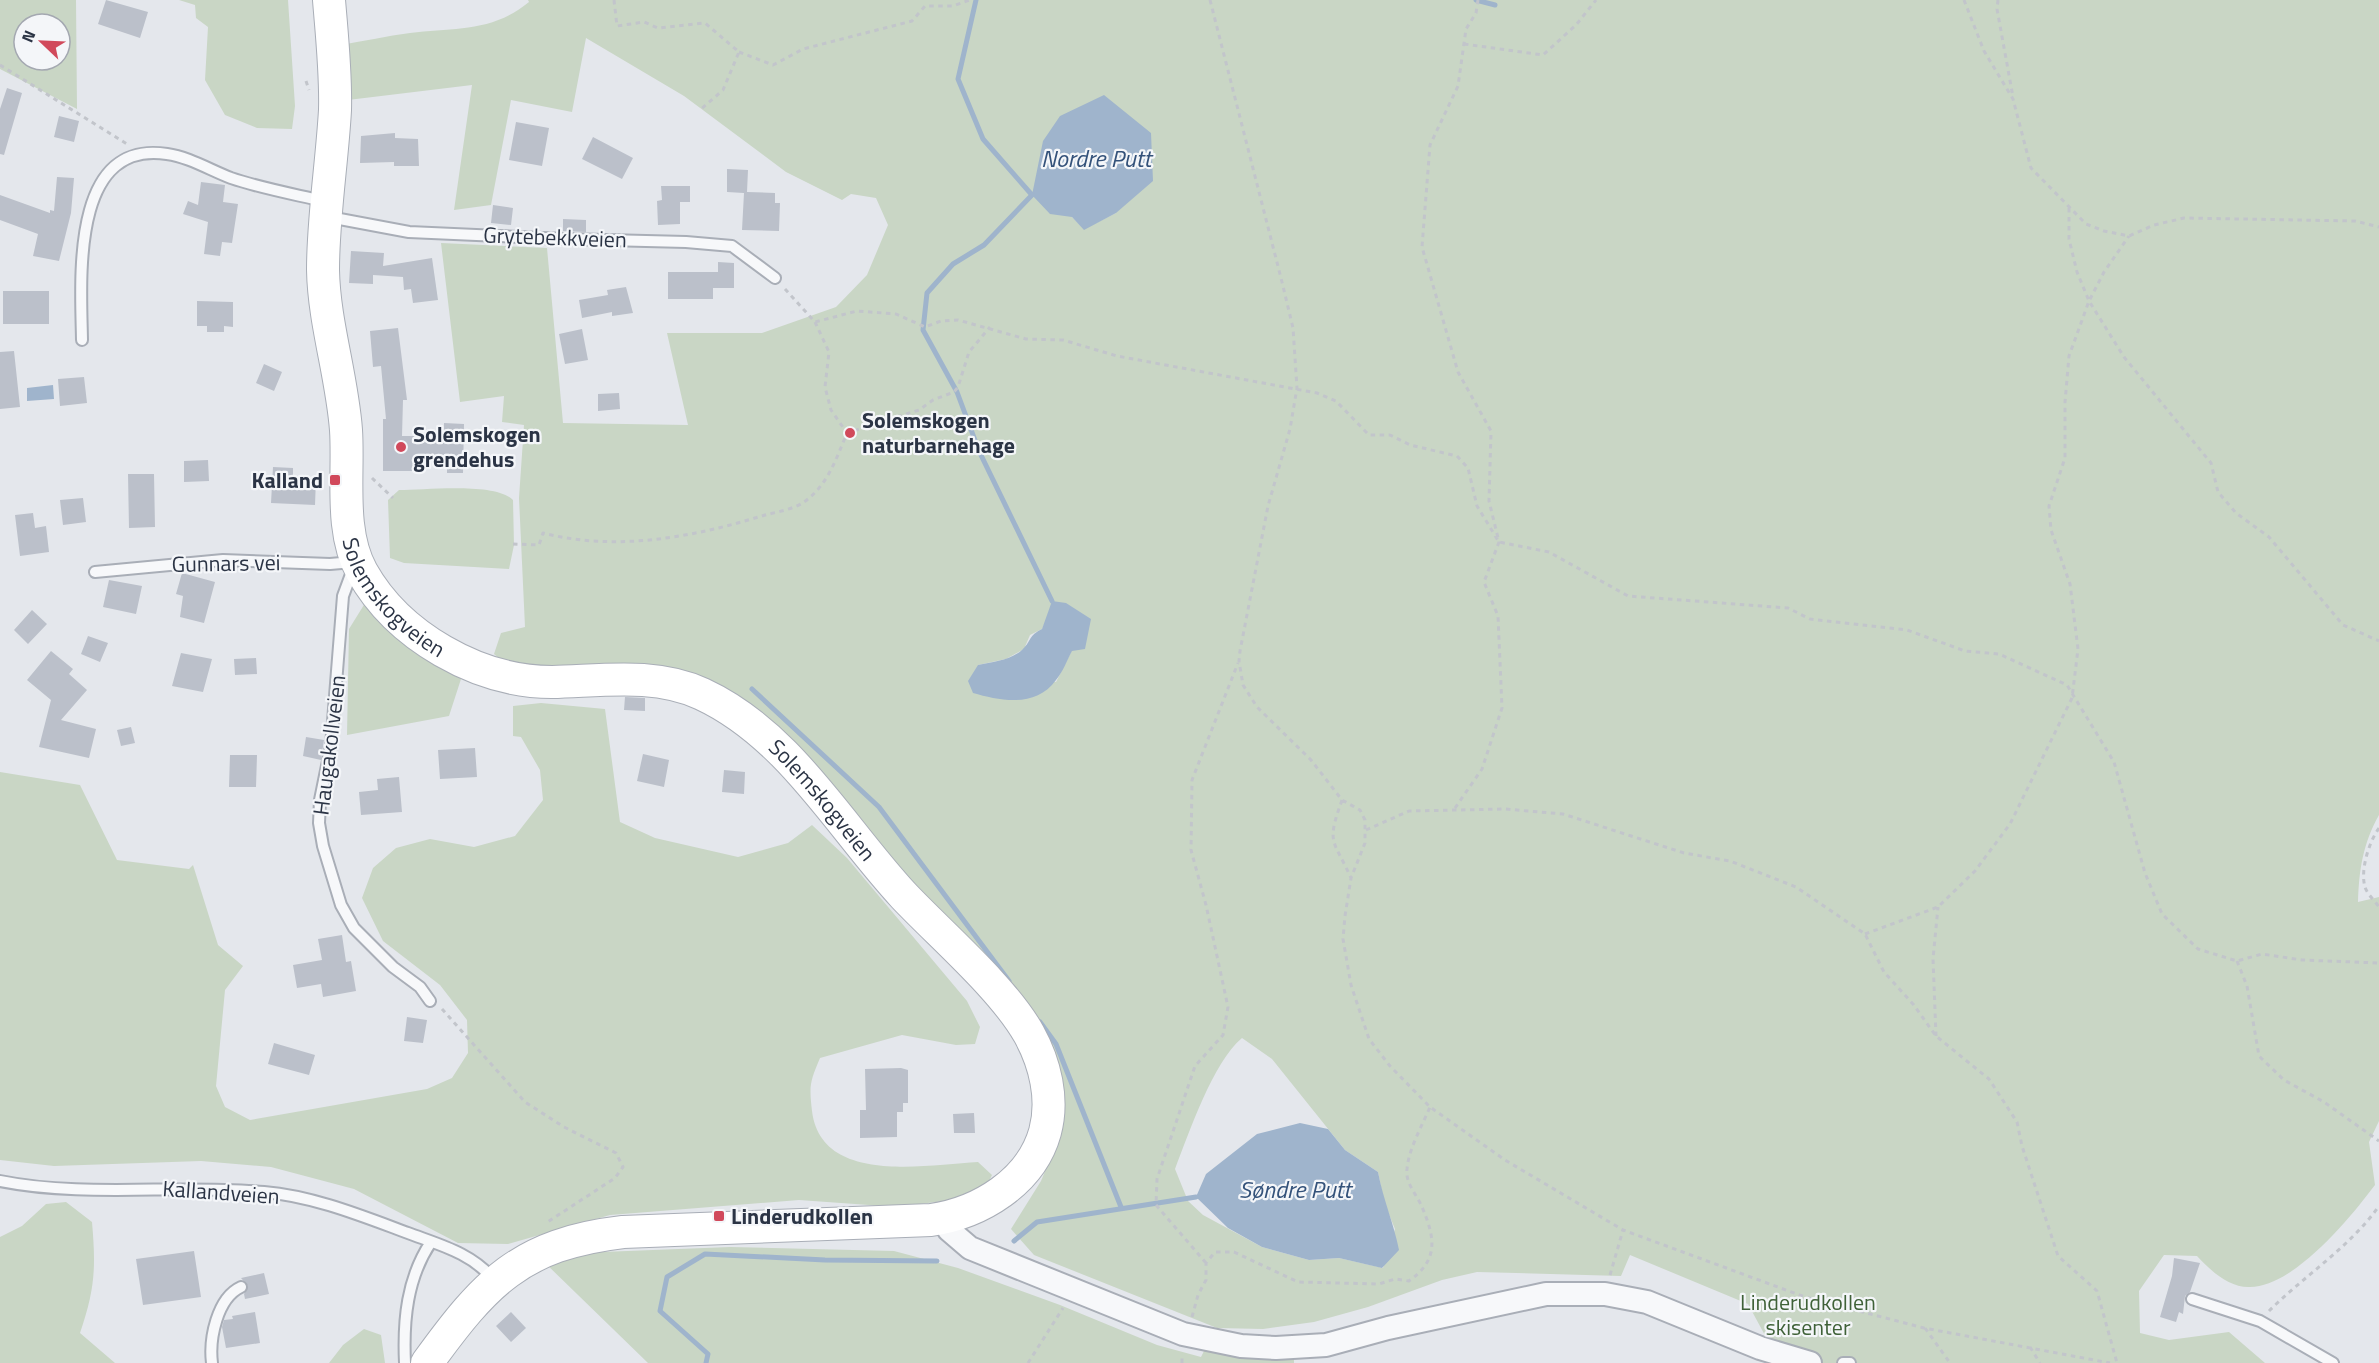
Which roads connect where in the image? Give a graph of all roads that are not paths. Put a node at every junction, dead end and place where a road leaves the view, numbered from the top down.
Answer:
1 (329, 0) edge
2 (326, 209) junction
3 (775, 278) road end
4 (82, 340) dead end
5 (356, 561) junction
6 (95, 572) dead end
7 (430, 1001) road end
8 (0, 1181) edge
9 (944, 1218) junction
10 (431, 1242) junction
11 (494, 1281) junction
12 (241, 1287) dead end
13 (2192, 1299) dead end
14 (212, 1363) edge
15 (405, 1363) edge
16 (427, 1363) edge
17 (1810, 1363) edge
18 (1843, 1363) edge
19 (1850, 1363) edge
20 (2333, 1363) edge

1 - 2 street, Solemskogveien
2 - 3 lane, Grytebekkveien
2 - 4 lane, Grytebekkveien
2 - 5 street, Solemskogveien
5 - 6 lane, Gunnars vei
5 - 7 lane, Haugakollveien
5 - 9 street, Solemskogveien
8 - 10 lane, Kallandveien
9 - 11 street, Solemskogveien
9 - 17 street
10 - 11 lane, Kallandveien
10 - 15 lane
11 - 16 street, Solemskogveien
12 - 14 lane
13 - 20 lane
18 - 19 lane

